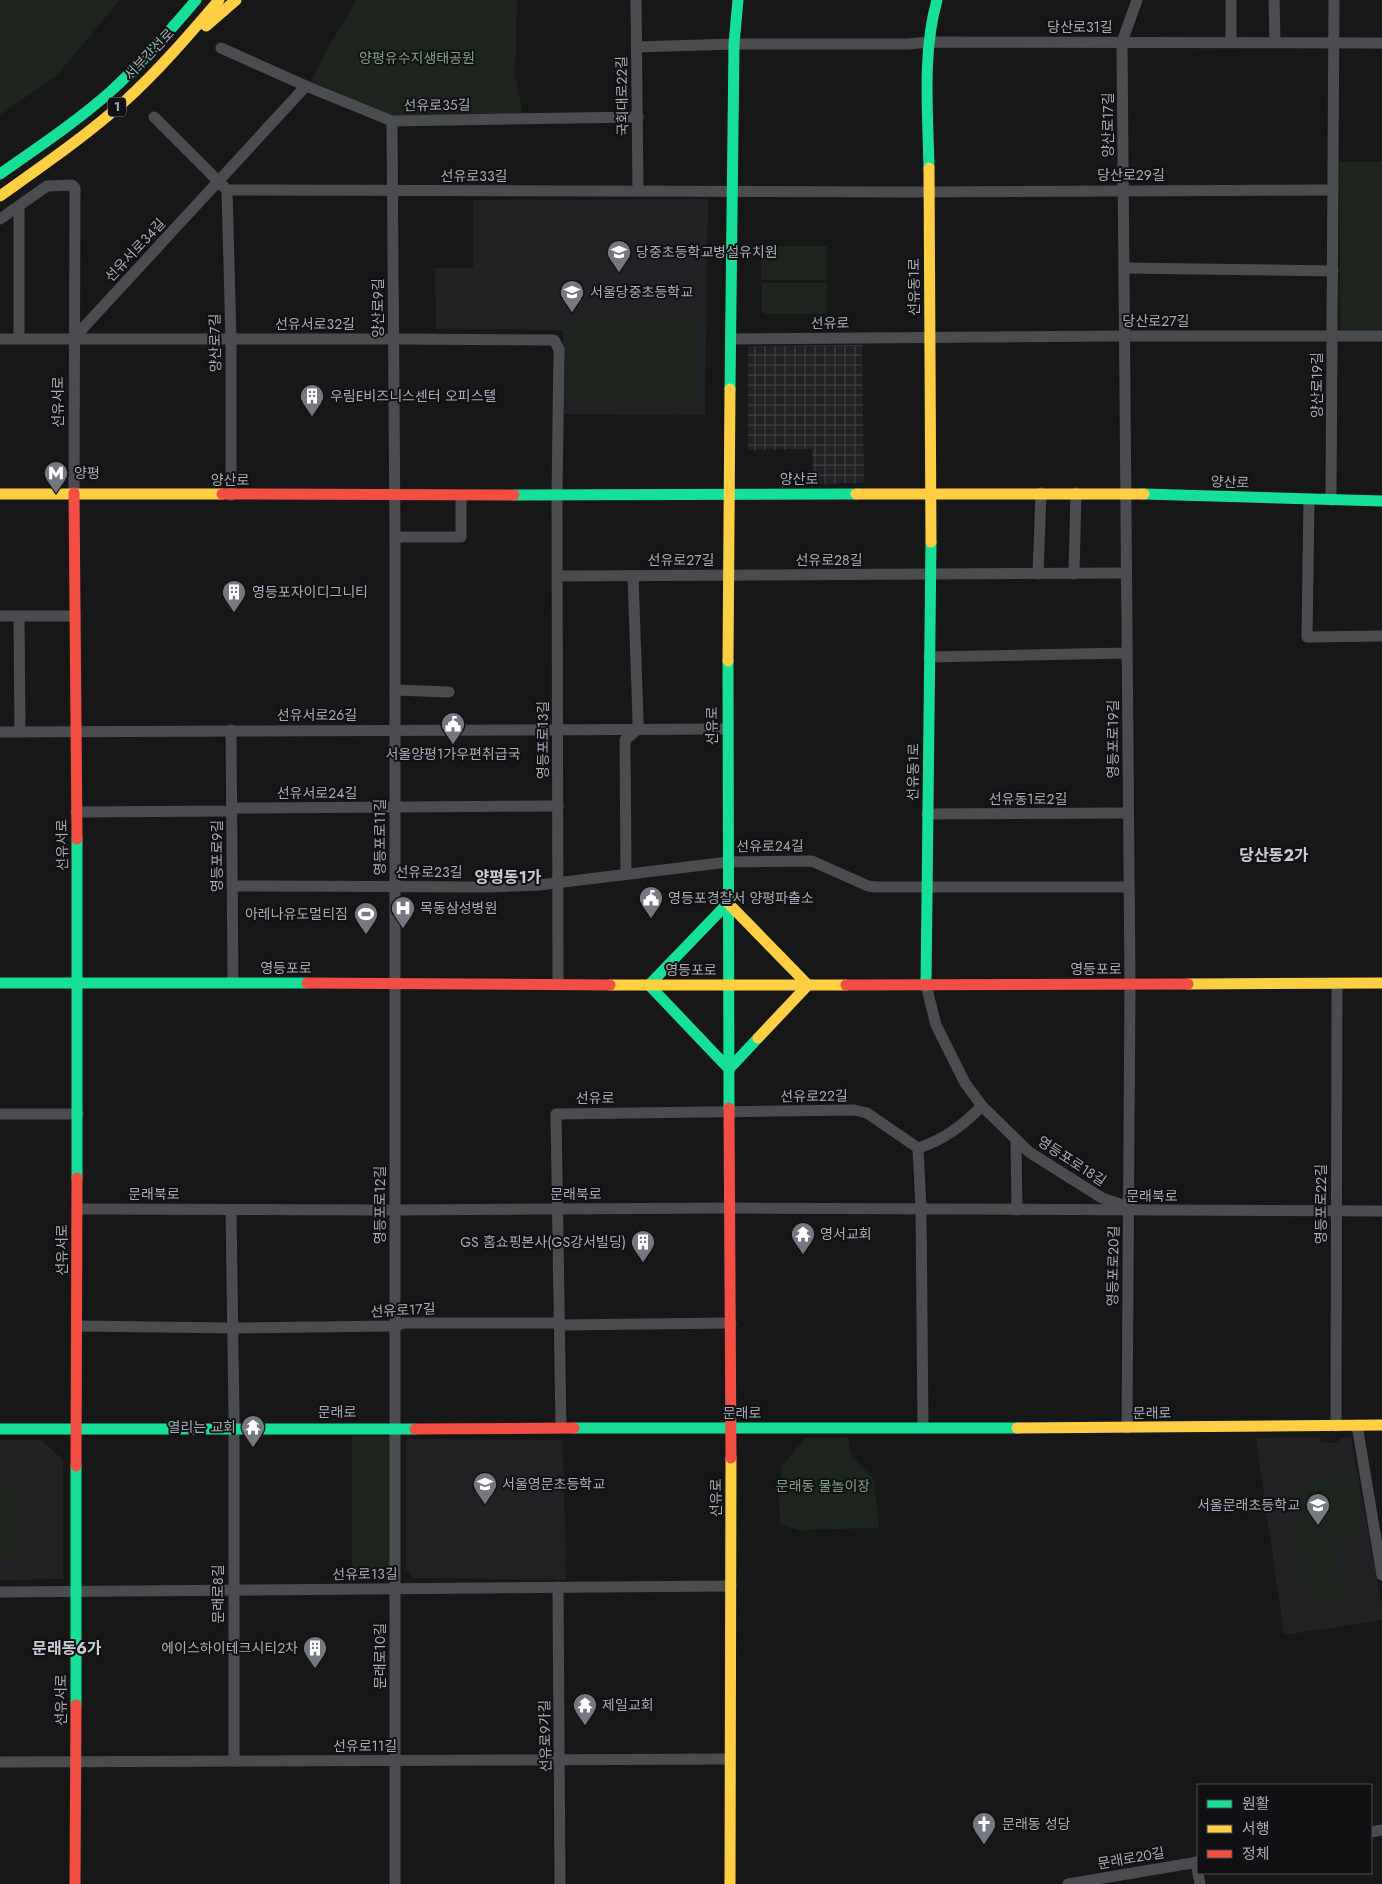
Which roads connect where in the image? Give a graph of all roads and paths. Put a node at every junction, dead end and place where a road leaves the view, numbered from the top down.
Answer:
1 (196, 0) edge
2 (219, 0) edge
3 (236, 0) edge
4 (636, 0) edge
5 (738, 0) edge
6 (937, 0) edge
7 (1137, 0) edge
8 (1231, 0) edge
9 (1274, 0) edge
10 (1334, 0) edge
11 (930, 42) junction
12 (1122, 42) junction
13 (1231, 42) junction
14 (1275, 42) junction
15 (1334, 42) junction
16 (1382, 42) edge
17 (734, 44) junction
18 (637, 47) junction
19 (221, 48) dead end
20 (176, 51) junction
21 (306, 86) junction
22 (154, 117) dead end
23 (638, 117) junction
24 (392, 121) junction
25 (0, 174) edge
26 (223, 186) junction
27 (1123, 190) junction
28 (1333, 190) junction
29 (392, 191) junction
30 (638, 191) junction
31 (732, 192) junction
32 (929, 192) junction
33 (0, 196) edge
34 (19, 206) junction
35 (0, 219) edge
36 (1124, 268) junction
37 (1333, 271) junction
38 (1124, 336) junction
39 (1333, 336) junction
40 (1382, 336) edge
41 (930, 337) junction
42 (0, 339) edge
43 (19, 339) junction
44 (73, 339) junction
45 (231, 339) junction
46 (394, 339) junction
47 (731, 339) junction
48 (74, 493) junction
49 (1041, 493) junction
50 (1076, 493) junction
51 (1126, 493) junction
52 (0, 494) edge
53 (931, 494) junction
54 (231, 495) junction
55 (394, 495) junction
56 (461, 495) junction
57 (557, 495) junction
58 (730, 495) junction
59 (1309, 500) junction
60 (1332, 500) junction
61 (1382, 501) edge
62 (395, 537) junction
63 (1126, 573) junction
64 (930, 574) junction
65 (1038, 574) junction
66 (1074, 574) junction
67 (729, 575) junction
68 (557, 576) junction
69 (633, 576) junction
70 (0, 616) edge
71 (19, 616) junction
72 (75, 616) junction
73 (1382, 636) edge
74 (1127, 653) junction
75 (929, 657) junction
76 (395, 690) junction
77 (450, 692) dead end
78 (727, 729) junction
79 (231, 730) junction
80 (395, 730) junction
81 (558, 730) junction
82 (638, 730) junction
83 (0, 732) edge
84 (20, 732) junction
85 (76, 732) junction
86 (558, 806) junction
87 (395, 808) junction
88 (232, 811) junction
89 (76, 812) junction
90 (1128, 813) junction
91 (927, 814) junction
92 (728, 862) junction
93 (626, 874) junction
94 (558, 882) junction
95 (232, 886) junction
96 (395, 887) junction
97 (927, 887) junction
98 (1129, 887) junction
99 (728, 904) junction
100 (233, 982) junction
101 (0, 983) edge
102 (395, 983) junction
103 (1337, 983) junction
104 (1382, 983) edge
105 (78, 984) junction
106 (558, 984) junction
107 (1130, 984) junction
108 (649, 985) junction
109 (808, 985) junction
110 (926, 985) junction
111 (728, 986) junction
112 (729, 1069) junction
113 (982, 1106) junction
114 (729, 1113) junction
115 (0, 1114) edge
116 (78, 1114) junction
117 (1016, 1140) junction
118 (918, 1148) junction
119 (730, 1208) junction
120 (77, 1209) junction
121 (557, 1209) junction
122 (921, 1209) junction
123 (231, 1210) junction
124 (395, 1210) junction
125 (1017, 1210) junction
126 (1129, 1211) junction
127 (1336, 1211) junction
128 (1382, 1211) edge
129 (731, 1323) junction
130 (559, 1325) junction
131 (77, 1326) junction
132 (395, 1326) junction
133 (233, 1328) junction
134 (1382, 1425) edge
135 (1336, 1426) junction
136 (1357, 1426) junction
137 (234, 1427) junction
138 (76, 1428) junction
139 (395, 1428) junction
140 (560, 1428) junction
141 (731, 1428) junction
142 (923, 1428) junction
143 (1127, 1428) junction
144 (0, 1429) edge
145 (1382, 1575) edge
146 (731, 1586) junction
147 (558, 1587) junction
148 (395, 1589) junction
149 (233, 1590) junction
150 (0, 1592) edge
151 (76, 1592) junction
152 (730, 1759) junction
153 (395, 1760) junction
154 (560, 1760) junction
155 (234, 1761) junction
156 (0, 1762) edge
157 (76, 1762) junction
158 (1197, 1862) edge
159 (732, 1881) edge
160 (75, 1884) edge
161 (395, 1884) edge
162 (560, 1884) edge
163 (1068, 1884) edge

1 - 25 street, 서부간선로 / 1
2 - 20 street, 서부간선로 / 1
3 - 20 street
4 - 18 street, 국회대로22길
5 - 17 street, 선유로
6 - 11 street, 선유동1로
7 - 12 street
8 - 13 street
9 - 14 street
10 - 15 street, 양산로19길
11 - 12 street, 당산로31길
11 - 17 street
11 - 32 street, 선유동1로
12 - 13 street, 당산로31길
12 - 27 street, 양산로17길
13 - 14 street, 당산로31길
14 - 15 street, 당산로31길
15 - 16 street, 당산로31길
15 - 28 street, 양산로19길
17 - 18 street
17 - 31 street, 선유로
18 - 23 street, 국회대로22길
19 - 21 street, 선유로35길
20 - 33 street, 서부간선로 / 1
21 - 24 street, 선유로35길
21 - 26 street, 선유서로34길
22 - 26 street
23 - 24 street, 선유로35길
23 - 30 street, 국회대로22길
24 - 29 street, 양산로9길
26 - 29 street, 선유로33길
26 - 44 street, 선유서로34길
26 - 45 street, 양산로7길
27 - 28 street, 당산로29길
27 - 32 street, 당산로29길
27 - 36 street, 양산로17길
28 - 37 street, 양산로19길
29 - 30 street, 선유로33길
29 - 46 street, 양산로9길
30 - 31 street, 선유로33길
31 - 32 street
31 - 47 street, 선유로
32 - 41 street, 선유동1로
34 - 35 street
34 - 43 street
34 - 44 street, 선유서로
36 - 37 street
36 - 38 street, 양산로17길
37 - 39 street, 양산로19길
38 - 39 street, 당산로27길
38 - 41 street, 당산로27길
38 - 51 street, 양산로17길
39 - 40 street, 당산로27길
39 - 60 street, 양산로19길
41 - 47 street, 선유로
41 - 53 street, 선유동1로
42 - 43 street, 선유서로32길
43 - 44 street, 선유서로32길
44 - 45 street, 선유서로32길
44 - 48 street, 선유서로
45 - 46 street, 선유서로32길
45 - 54 street, 양산로7길
46 - 55 street, 양산로9길
46 - 57 street, 선유서로32길
47 - 58 street, 선유로
48 - 52 street, 양산로
48 - 54 street, 양산로
48 - 72 street, 선유서로
49 - 50 street, 양산로
49 - 53 street, 양산로
49 - 65 street
50 - 51 street, 양산로
50 - 66 street
51 - 59 street, 양산로
51 - 63 street, 영등포로19길
53 - 58 street, 양산로
53 - 64 street, 선유동1로
54 - 55 street, 양산로
55 - 56 street, 양산로
55 - 62 street, 영등포로11길
56 - 57 street, 양산로
56 - 62 street
57 - 58 street, 양산로
57 - 68 street, 영등포로13길
58 - 67 street, 선유로
59 - 60 street, 양산로
59 - 73 street
60 - 61 street, 양산로
62 - 76 street, 영등포로11길
63 - 66 street
63 - 74 street, 영등포로19길
64 - 65 street
64 - 67 street, 선유로28길
64 - 75 street, 선유동1로
65 - 66 street
67 - 69 street, 선유로27길
67 - 78 street, 선유로
68 - 69 street, 선유로27길
68 - 81 street, 영등포로13길
69 - 82 street, 선유로27길
70 - 71 street
71 - 72 street
71 - 84 street
72 - 85 street, 선유서로
74 - 75 street
74 - 90 street, 영등포로19길
75 - 91 street, 선유동1로
76 - 77 street
76 - 80 street, 영등포로11길
78 - 82 street, 선유서로26길
78 - 92 street, 선유로
79 - 80 street, 선유서로26길
79 - 85 street, 선유서로26길
79 - 88 street, 영등포로9길
80 - 81 street, 선유서로26길
80 - 87 street, 영등포로11길
81 - 82 street, 선유서로26길
81 - 86 street, 영등포로13길
82 - 93 street
83 - 84 street, 선유서로26길
84 - 85 street, 선유서로26길
85 - 89 street, 선유서로
86 - 87 street, 선유서로24길
86 - 94 street, 영등포로13길
87 - 88 street, 선유서로24길
87 - 96 street, 영등포로11길
88 - 89 street, 선유서로24길
88 - 95 street, 영등포로9길
89 - 105 street, 선유서로
90 - 91 street, 선유동1로2길
90 - 98 street, 영등포로19길
91 - 97 street, 선유동1로
92 - 93 street, 선유로23길
92 - 97 street, 선유로24길
92 - 99 street, 선유로
93 - 94 street, 선유로23길
94 - 96 street, 선유로23길
94 - 106 street, 영등포로13길
95 - 96 street, 선유로23길
95 - 100 street, 영등포로9길
96 - 102 street, 영등포로11길
97 - 98 street
97 - 110 street, 선유동1로
98 - 107 street, 영등포로19길
99 - 108 street
99 - 109 street
99 - 111 street, 선유로
100 - 102 street, 영등포로
100 - 105 street, 영등포로
101 - 105 street, 영등포로
102 - 106 street, 영등포로
102 - 124 street, 영등포로12길
103 - 104 street, 영등포로
103 - 107 street, 영등포로
103 - 127 street, 영등포로22길
105 - 116 street, 선유서로
106 - 108 street, 영등포로
107 - 110 street, 영등포로
107 - 126 street, 영등포로20길
108 - 111 street, 영등포로
108 - 112 street
109 - 110 street, 영등포로
109 - 111 street, 영등포로
109 - 112 street
110 - 113 street, 영등포로18길
111 - 112 street, 선유로
112 - 114 street, 선유로
113 - 117 street, 영등포로18길
113 - 118 street
114 - 118 street, 선유로22길
114 - 119 street, 선유로
114 - 121 street, 선유로
115 - 116 street
116 - 120 street, 선유서로
117 - 125 street
117 - 126 street, 영등포로18길
118 - 122 street
119 - 121 street, 문래북로
119 - 122 street, 문래북로
119 - 129 street, 선유로
120 - 123 street, 문래북로
120 - 131 street, 선유서로
121 - 124 street, 문래북로
121 - 130 street
122 - 125 street, 문래북로
122 - 142 street
123 - 124 street, 문래북로
123 - 133 street
124 - 132 street, 영등포로12길
125 - 126 street, 문래북로
126 - 127 street, 문래북로
126 - 143 street, 영등포로20길
127 - 128 street, 문래북로
127 - 135 street, 영등포로22길
129 - 130 street, 선유로17길
129 - 141 street, 선유로
130 - 132 street, 선유로17길
130 - 140 street
131 - 133 street, 선유로17길
131 - 138 street, 선유서로
132 - 133 street, 선유로17길
132 - 139 street, 영등포로12길
133 - 137 street
134 - 136 street, 문래로
135 - 136 street, 문래로
135 - 143 street, 문래로
136 - 145 street
137 - 138 street, 문래로
137 - 139 street, 문래로
137 - 149 street, 문래로8길
138 - 144 street, 문래로
138 - 151 street, 선유서로
139 - 140 street, 문래로
139 - 148 street, 문래로10길
140 - 141 street, 문래로
141 - 142 street, 문래로
141 - 146 street, 선유로
142 - 143 street, 문래로
146 - 147 street, 선유로13길
146 - 152 street, 선유로
147 - 148 street, 선유로13길
147 - 154 street, 선유로9가길
148 - 149 street, 선유로13길
148 - 153 street, 문래로10길
149 - 151 street, 선유로13길
149 - 155 street, 문래로8길
150 - 151 street, 선유로13길
151 - 157 street, 선유서로
152 - 154 street, 선유로11길
152 - 159 street, 선유로
153 - 154 street, 선유로11길
153 - 155 street, 선유로11길
153 - 161 street, 문래로10길
154 - 162 street, 선유로9가길
155 - 157 street, 선유로11길
156 - 157 street, 선유로11길
157 - 160 street, 선유서로
158 - 163 street, 문래로20길

